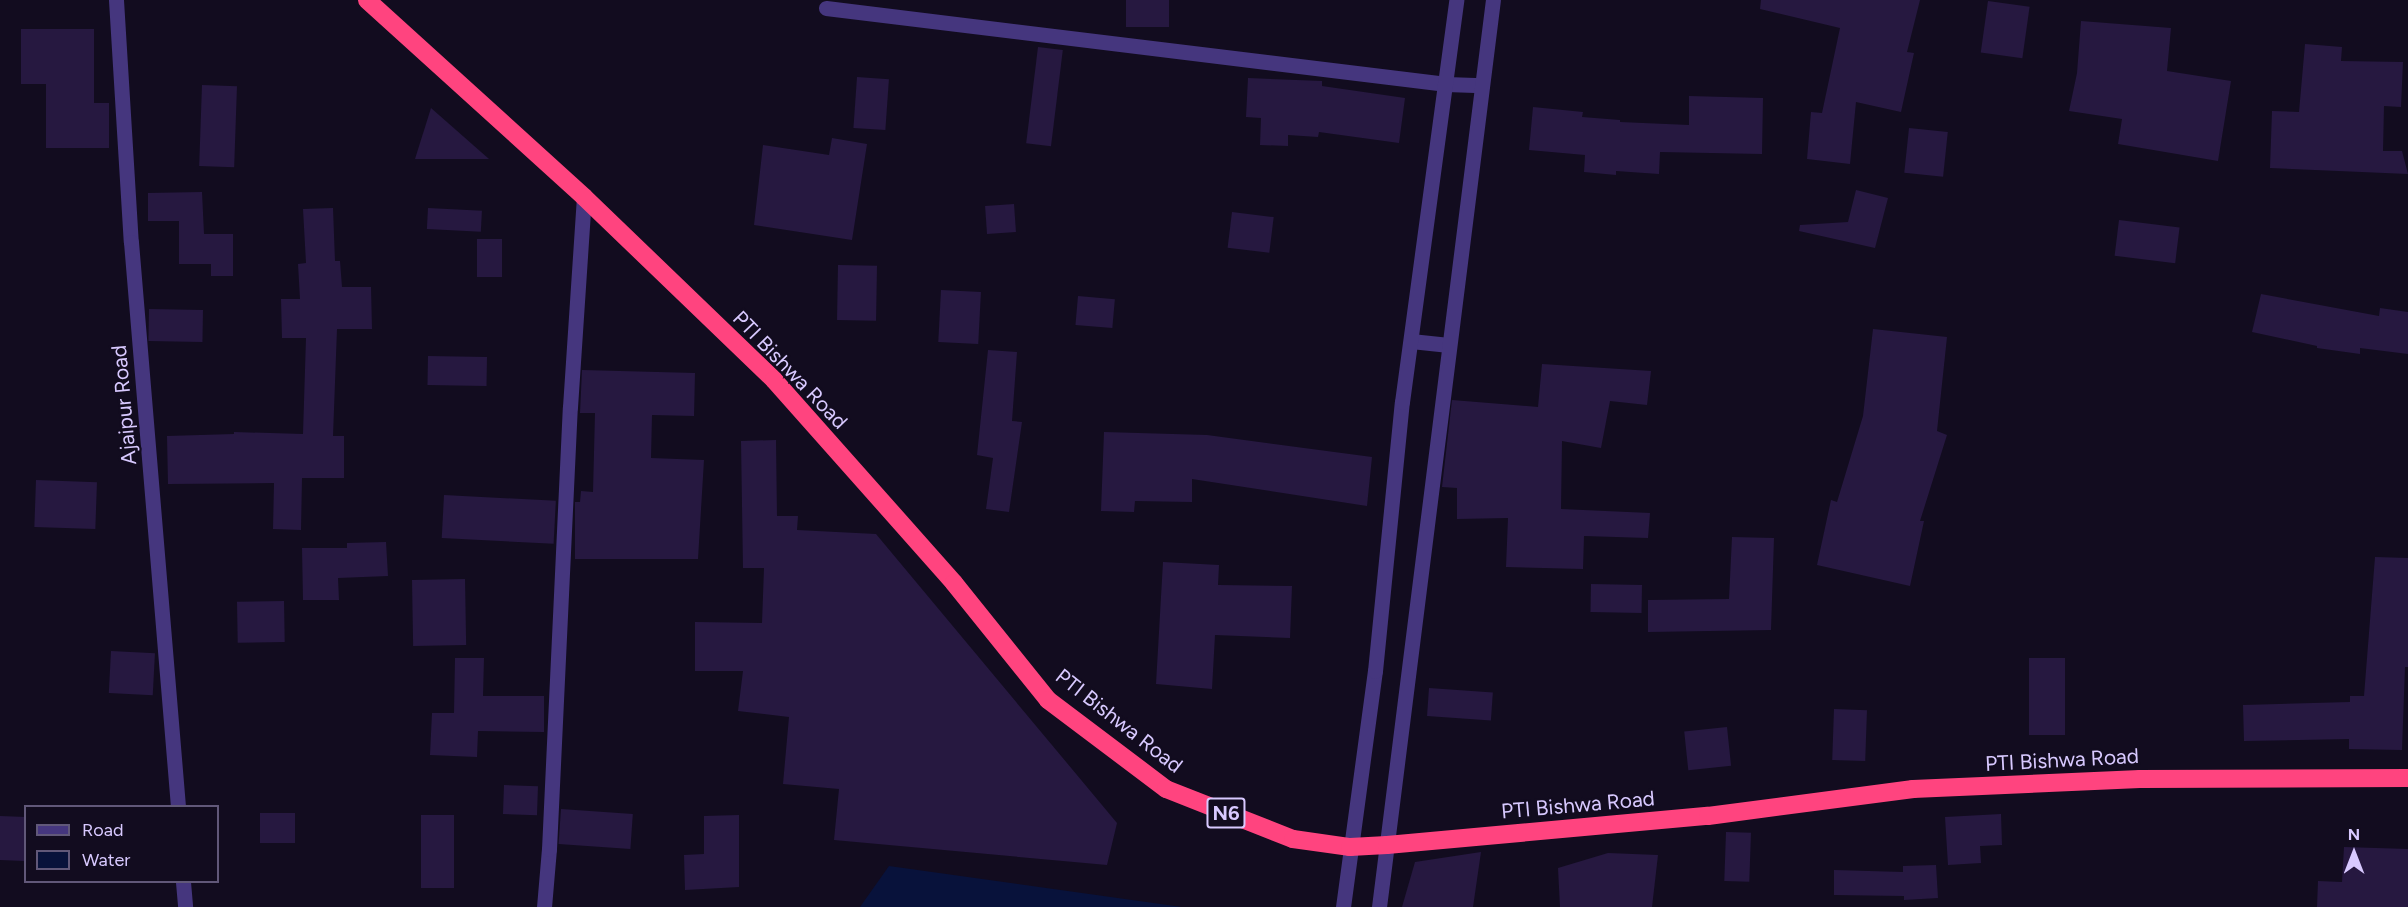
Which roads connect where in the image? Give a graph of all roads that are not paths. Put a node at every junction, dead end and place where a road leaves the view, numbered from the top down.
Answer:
1 (116, 0) edge
2 (367, 0) edge
3 (1456, 0) edge
4 (1493, 0) edge
5 (826, 8) dead end
6 (1446, 84) junction
7 (1482, 85) junction
8 (584, 196) junction
9 (1411, 341) junction
10 (1449, 345) junction
11 (2408, 778) edge
12 (178, 805) edge
13 (1387, 845) junction
14 (1350, 847) junction
15 (183, 883) edge
16 (185, 907) edge
17 (544, 907) edge
18 (1343, 907) edge
19 (1379, 907) edge

1 - 12 street, Ajaipur Road
2 - 8 highway, PTI Bishwa Road / N6
3 - 6 street
4 - 7 street
5 - 6 street
6 - 7 street
6 - 9 street
7 - 10 street
8 - 14 highway, PTI Bishwa Road / N6
8 - 17 street
9 - 10 street
9 - 14 street
10 - 13 street
11 - 13 highway, PTI Bishwa Road / N6
13 - 14 highway, PTI Bishwa Road / N6
13 - 19 street
14 - 18 street
15 - 16 street

